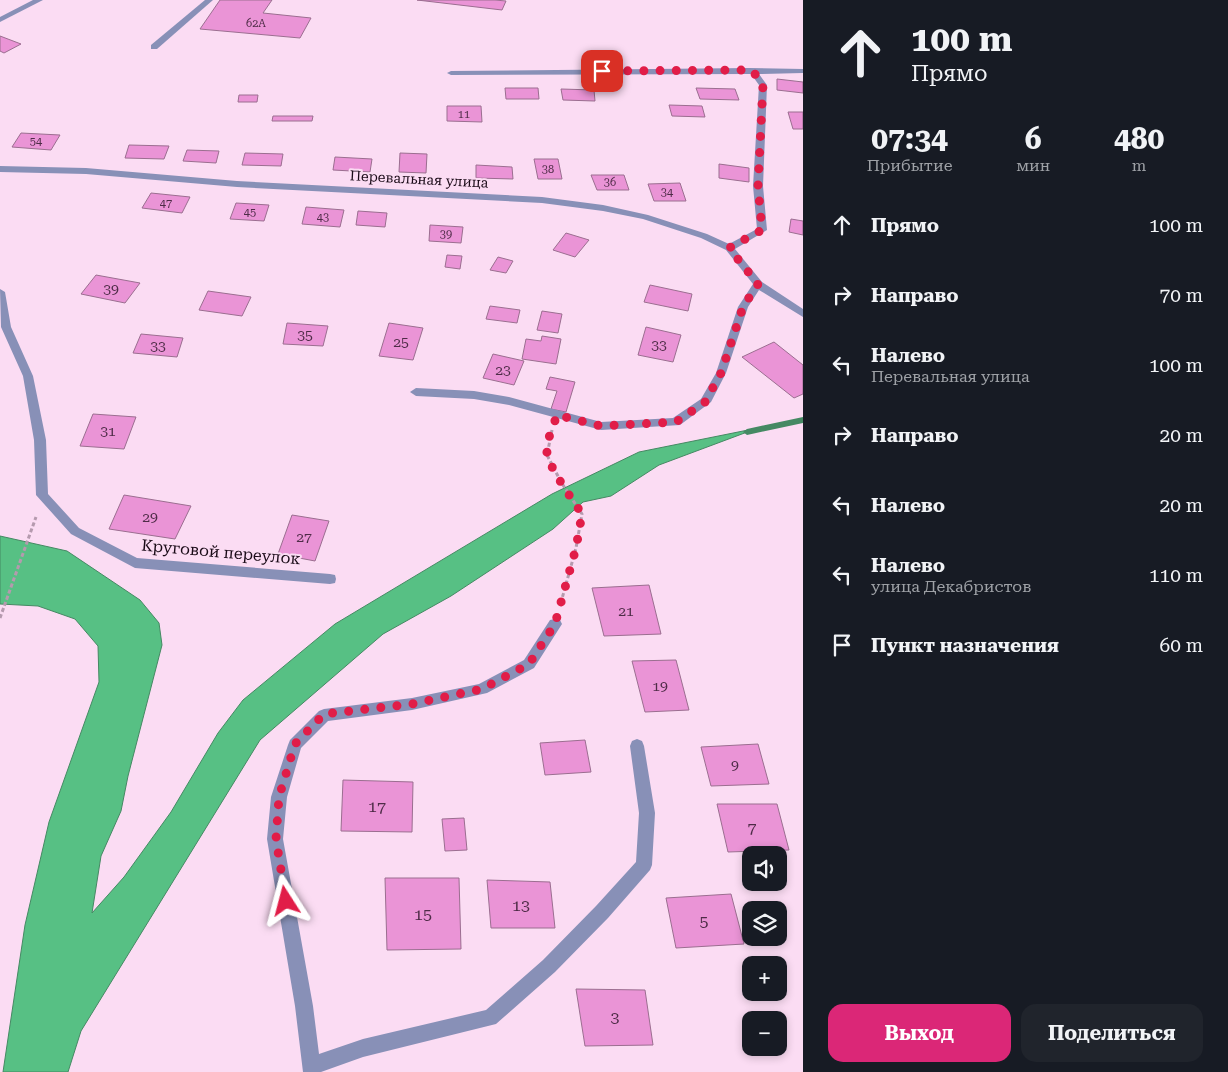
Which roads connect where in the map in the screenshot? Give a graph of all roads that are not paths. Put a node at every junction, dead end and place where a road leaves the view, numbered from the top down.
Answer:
1 (39, 0) edge
2 (209, 0) edge
3 (0, 20) edge
4 (154, 47) dead end
5 (752, 70) junction
6 (803, 71) edge
7 (451, 73) dead end
8 (0, 169) edge
9 (729, 248) junction
10 (758, 284) junction
11 (0, 292) edge
12 (803, 314) edge
13 (416, 392) dead end
14 (330, 579) dead end
15 (555, 624) road end
16 (637, 746) dead end
17 (312, 1069) edge

1 - 3 street
2 - 4 street
5 - 6 street
5 - 7 street
5 - 9 street
8 - 9 street, Перевальная улица
9 - 10 street, Перевальная улица
10 - 12 street, Перевальная улица
10 - 13 street
11 - 14 street, Круговой переулок
15 - 17 street
16 - 17 street

